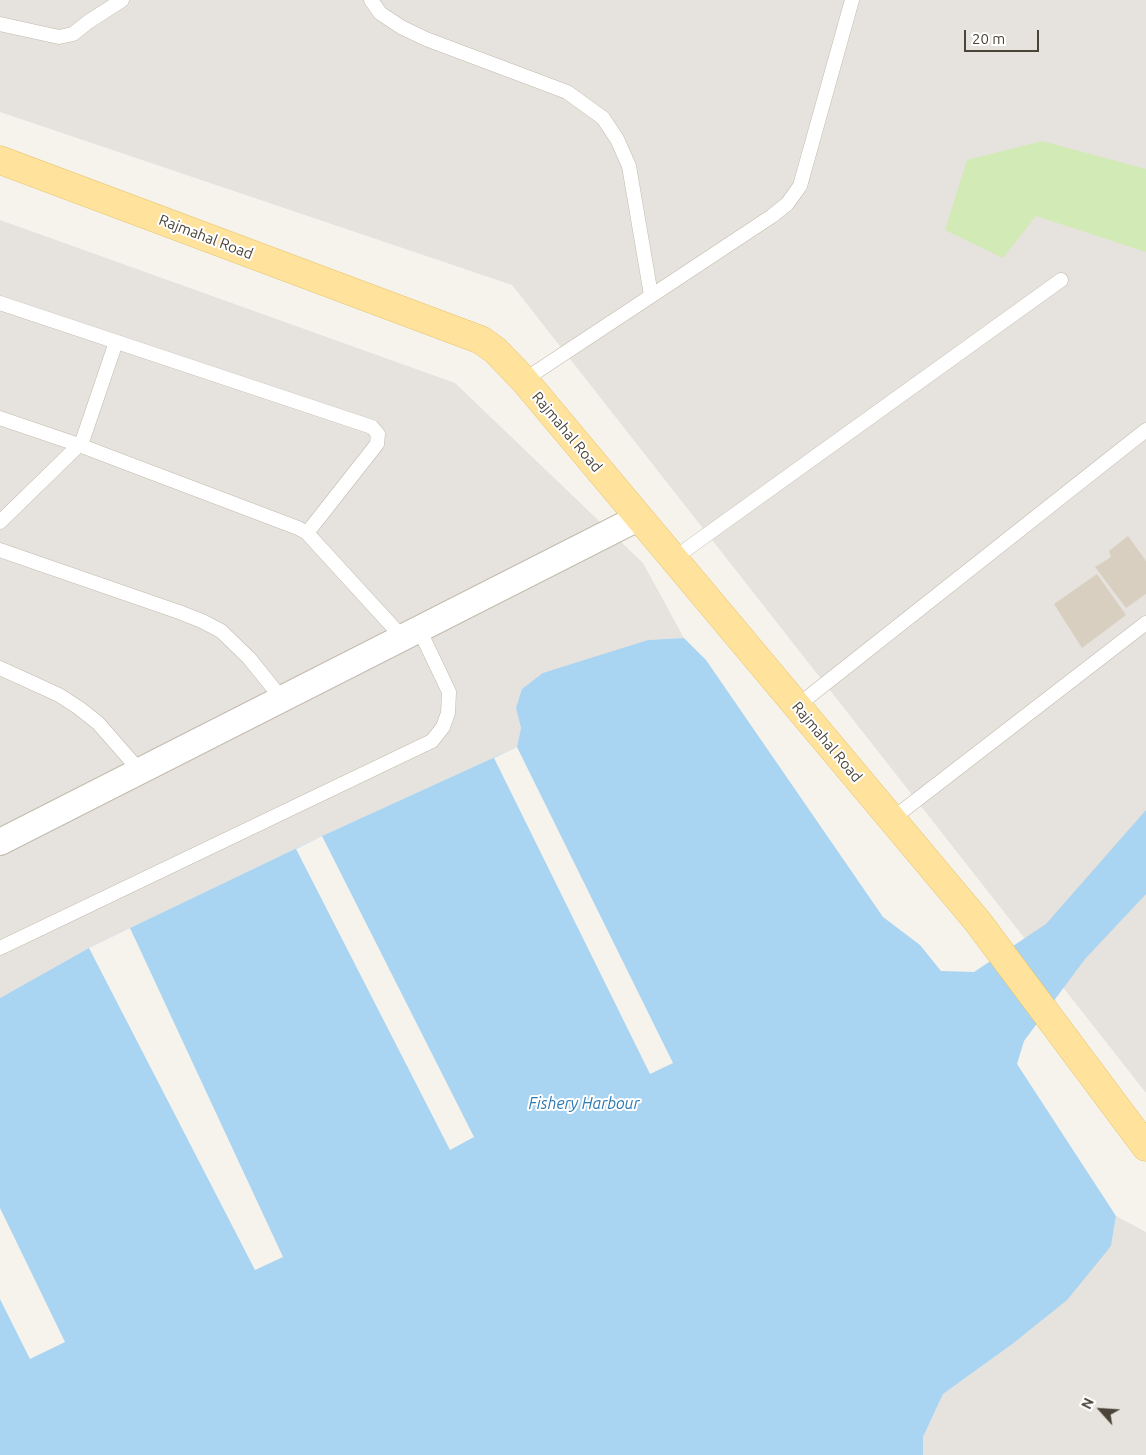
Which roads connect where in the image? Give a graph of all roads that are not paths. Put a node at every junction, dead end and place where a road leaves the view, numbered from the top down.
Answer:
1 (122, 0) edge
2 (371, 0) edge
3 (852, 0) edge
4 (0, 24) edge
5 (0, 160) edge
6 (1061, 280) dead end
7 (652, 295) junction
8 (0, 304) edge
9 (116, 342) junction
10 (524, 380) junction
11 (0, 418) edge
12 (1146, 430) edge
13 (78, 445) junction
14 (638, 518) junction
15 (0, 522) edge
16 (307, 533) junction
17 (0, 550) edge
18 (673, 559) junction
19 (1146, 623) edge
20 (411, 634) junction
21 (0, 668) edge
22 (282, 699) junction
23 (797, 706) junction
24 (140, 771) junction
25 (892, 819) junction
26 (0, 842) edge
27 (0, 948) edge
28 (1145, 1145) edge

1 - 4 lane
2 - 7 lane
3 - 7 lane
5 - 10 main road, Rajmahal Road
6 - 18 lane
7 - 10 lane
8 - 9 lane
9 - 13 lane
9 - 16 lane
10 - 14 main road, Rajmahal Road
11 - 13 lane
12 - 23 lane
13 - 15 lane
13 - 16 lane
14 - 18 main road, Rajmahal Road
14 - 20 street
16 - 20 lane
17 - 22 lane
18 - 23 main road, Rajmahal Road
19 - 25 lane
20 - 22 street
20 - 27 lane
21 - 24 lane
22 - 24 street
23 - 25 main road, Rajmahal Road
24 - 26 street
25 - 28 main road, Rajmahal Road

